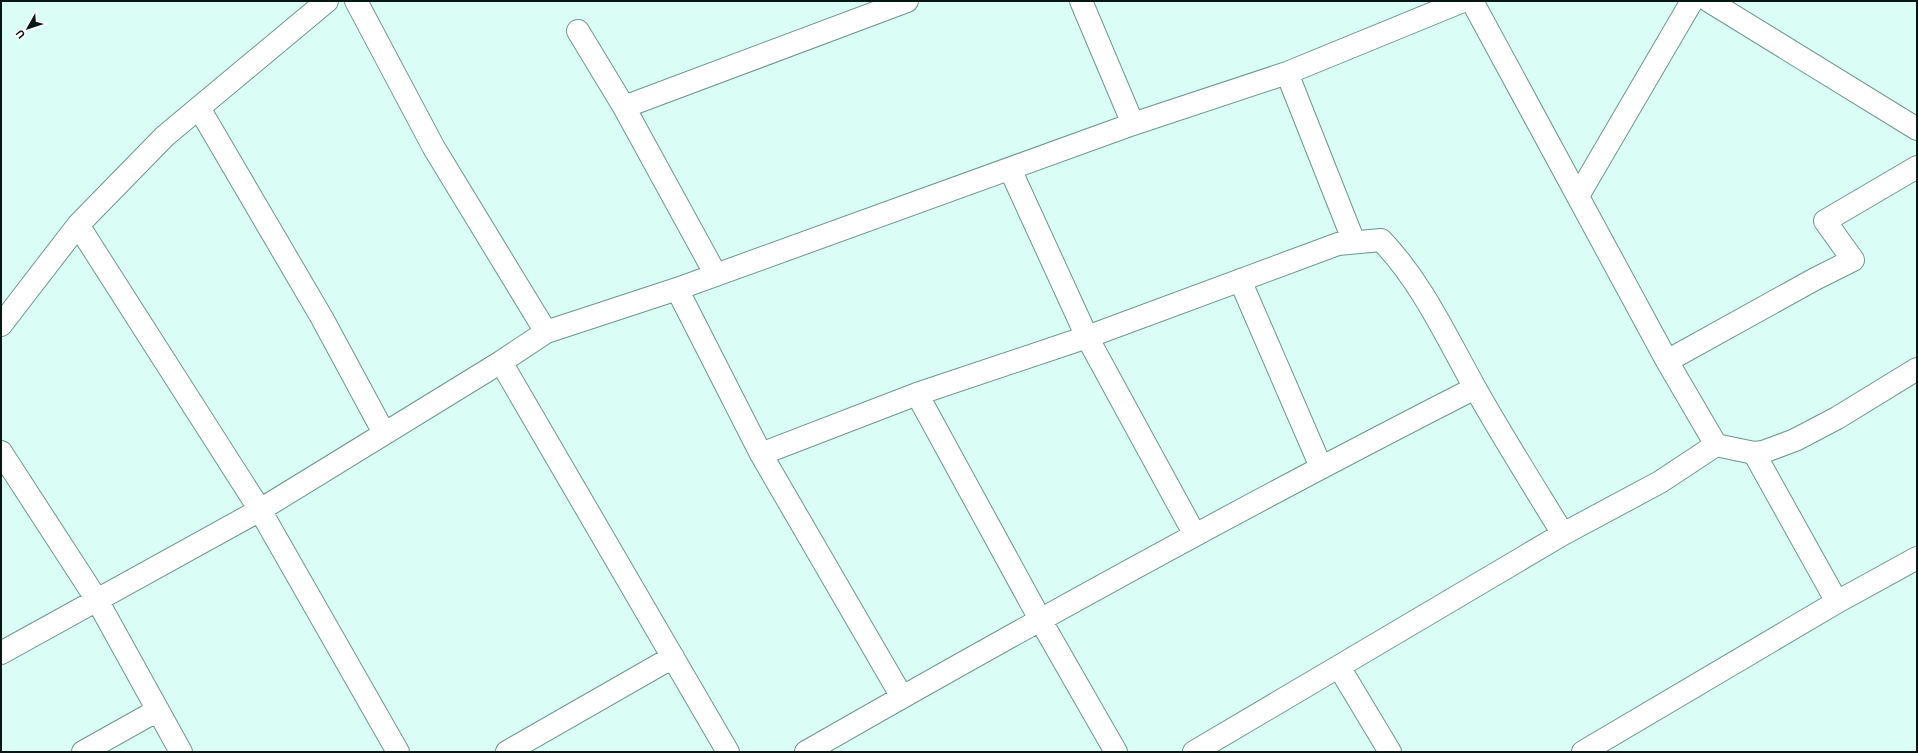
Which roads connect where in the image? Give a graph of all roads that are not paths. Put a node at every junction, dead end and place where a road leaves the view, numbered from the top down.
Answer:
1 (327, 1) edge
2 (356, 1) edge
3 (907, 1) edge
4 (1081, 1) edge
5 (1463, 1) edge
6 (1472, 1) edge
7 (1692, 1) edge
8 (1709, 1) edge
9 (578, 31) dead end
10 (1287, 73) junction
11 (624, 107) junction
12 (198, 108) junction
13 (1133, 124) junction
14 (1917, 129) edge
15 (1917, 167) edge
16 (1010, 169) junction
17 (1578, 196) junction
18 (78, 225) junction
19 (1354, 242) junction
20 (716, 275) junction
21 (1240, 280) junction
22 (677, 289) junction
23 (1, 325) edge
24 (546, 332) junction
25 (1087, 337) junction
26 (1667, 361) junction
27 (501, 362) junction
28 (1917, 369) edge
29 (1475, 388) junction
30 (917, 394) junction
31 (384, 433) junction
32 (1716, 445) junction
33 (1, 452) edge
34 (1754, 453) junction
35 (761, 454) junction
36 (1321, 466) junction
37 (260, 510) junction
38 (1562, 534) junction
39 (1195, 535) junction
40 (1917, 558) edge
41 (97, 600) junction
42 (1837, 602) junction
43 (1041, 621) junction
44 (1, 653) edge
45 (673, 658) junction
46 (1339, 667) junction
47 (902, 697) junction
48 (158, 710) junction
49 (83, 752) edge
50 (181, 752) edge
51 (398, 752) edge
52 (508, 752) edge
53 (728, 752) edge
54 (806, 752) edge
55 (1116, 752) edge
56 (1194, 752) edge
57 (1390, 752) edge
58 (1583, 752) edge

1 - 12 street
2 - 24 street
3 - 11 street
4 - 13 street
5 - 10 street
6 - 17 street
7 - 17 street
8 - 14 street
9 - 11 street
10 - 13 street
10 - 19 street
11 - 20 street
12 - 18 street
12 - 31 street
13 - 16 street
15 - 26 street
16 - 20 street
16 - 25 street
17 - 26 street
18 - 23 street
18 - 37 street
19 - 21 street
19 - 29 street
20 - 22 street
21 - 25 street
21 - 36 street
22 - 24 street
22 - 35 street
24 - 27 street
25 - 30 street
25 - 39 street
26 - 32 street
27 - 31 street
27 - 45 street
28 - 34 street
29 - 36 street
29 - 38 street
30 - 35 street
30 - 43 street
31 - 37 street
32 - 34 street
32 - 38 street
33 - 41 street
34 - 42 street
35 - 47 street
36 - 39 street
37 - 41 street
37 - 51 street
38 - 46 street
39 - 43 street
40 - 42 street
41 - 44 street
41 - 48 street
42 - 58 street
43 - 47 street
43 - 55 street
45 - 52 street
45 - 53 street
46 - 56 street
46 - 57 street
47 - 54 street
48 - 49 street
48 - 50 street

